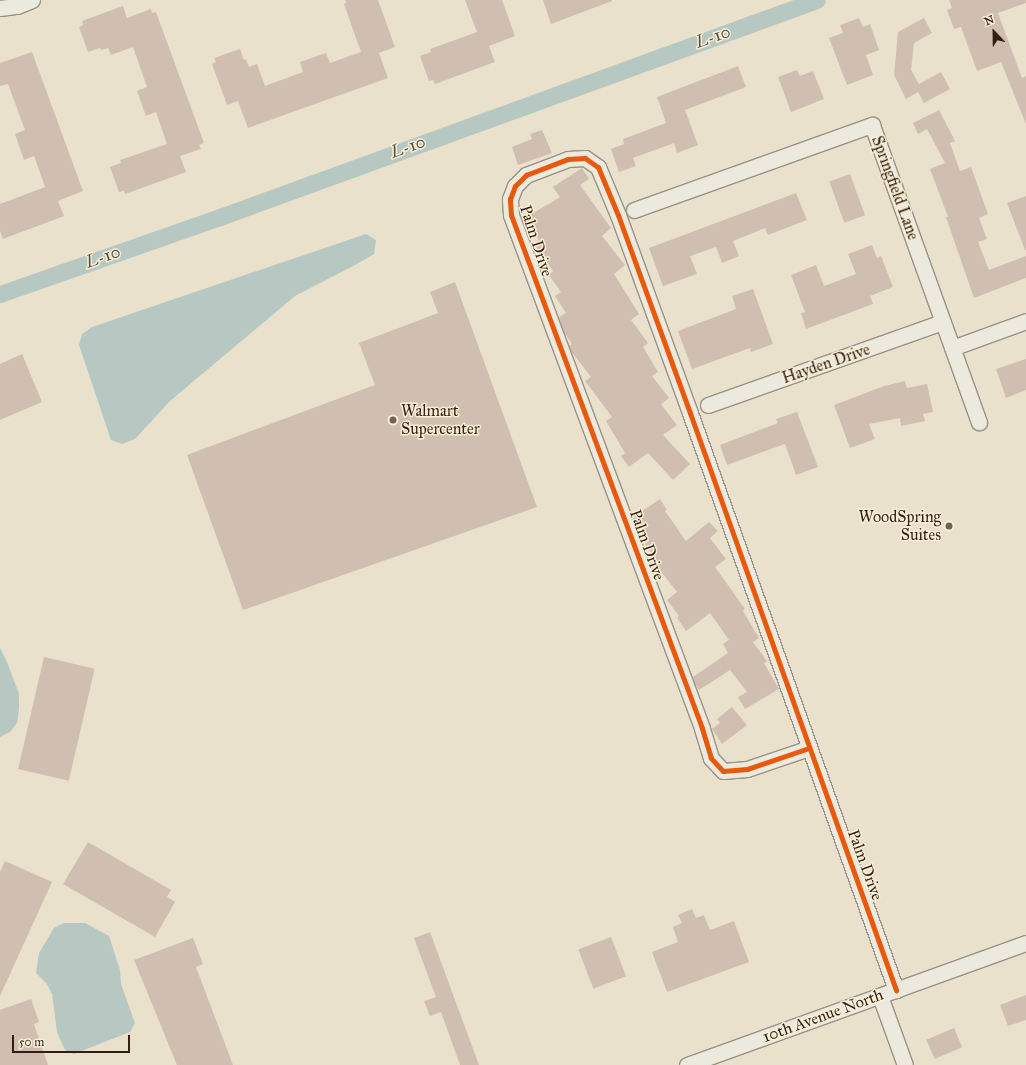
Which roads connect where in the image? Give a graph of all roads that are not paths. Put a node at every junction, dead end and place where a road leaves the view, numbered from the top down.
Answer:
1 (32, 0) edge
2 (0, 8) edge
3 (634, 210) dead end
4 (1026, 321) edge
5 (943, 322) junction
6 (952, 348) junction
7 (708, 405) dead end
8 (979, 422) dead end
9 (809, 748) junction
10 (1026, 943) edge
11 (896, 990) junction
12 (880, 996) junction
13 (688, 1065) edge
14 (905, 1065) edge

1 - 2 street
3 - 5 street, Springfield Lane
4 - 6 street
5 - 6 street, Springfield Lane
5 - 7 street, Hayden Drive
6 - 8 street, Springfield Lane
9 - 9 street, Palm Drive
9 - 11 street, Palm Drive
10 - 11 street, 10th Avenue North
11 - 12 street, 10th Avenue North
12 - 13 street, 10th Avenue North
12 - 14 street

